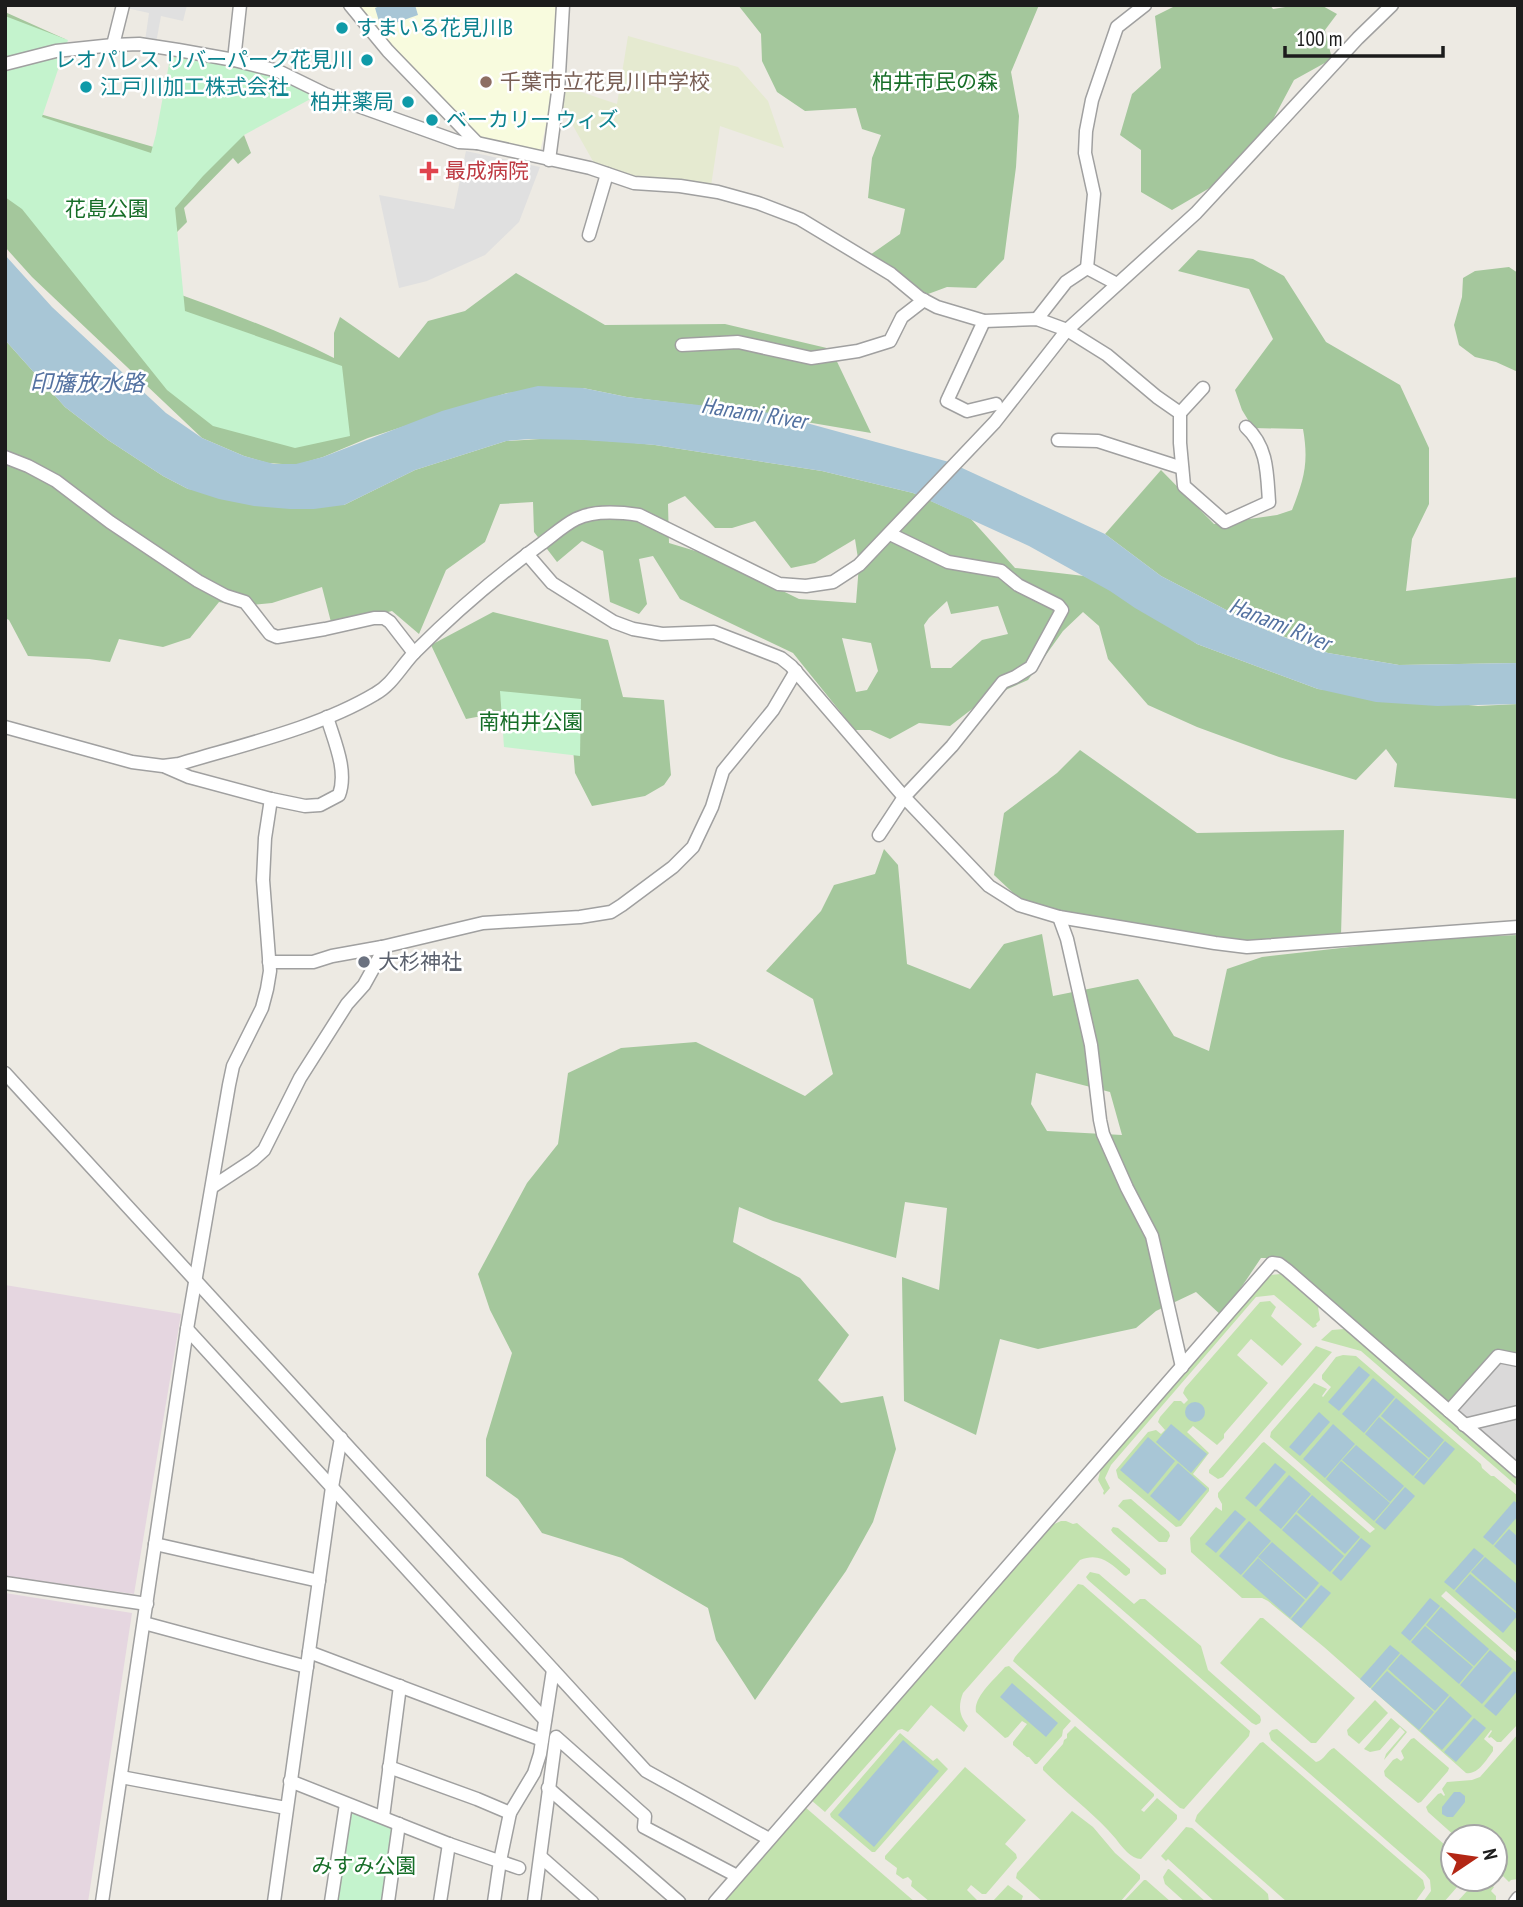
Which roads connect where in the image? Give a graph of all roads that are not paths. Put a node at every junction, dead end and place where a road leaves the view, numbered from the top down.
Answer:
1 (123, 5) edge
2 (240, 5) edge
3 (350, 5) edge
4 (564, 5) edge
5 (1145, 5) edge
6 (1392, 5) edge
7 (113, 46) junction
8 (234, 60) junction
9 (5, 64) edge
10 (477, 143) junction
11 (549, 160) junction
12 (607, 174) junction
13 (589, 235) dead end
14 (1087, 268) junction
15 (1118, 284) junction
16 (924, 300) junction
17 (1037, 319) junction
18 (984, 321) junction
19 (1067, 330) junction
20 (682, 345) dead end
21 (1203, 388) dead end
22 (996, 404) dead end
23 (1180, 413) junction
24 (1246, 426) dead end
25 (1058, 440) dead end
26 (5, 457) edge
27 (1182, 468) junction
28 (894, 529) junction
29 (527, 554) junction
30 (414, 653) junction
31 (796, 671) junction
32 (327, 717) junction
33 (5, 727) edge
34 (163, 766) junction
35 (904, 797) junction
36 (271, 799) junction
37 (878, 835) dead end
38 (1059, 917) junction
39 (1518, 927) edge
40 (382, 947) junction
41 (269, 962) junction
42 (5, 1073) edge
43 (212, 1187) junction
44 (196, 1279) junction
45 (187, 1329) junction
46 (1518, 1360) edge
47 (1182, 1367) junction
48 (1448, 1411) junction
49 (1518, 1412) edge
50 (1464, 1424) junction
51 (341, 1438) junction
52 (1517, 1470) edge
53 (332, 1487) junction
54 (155, 1544) junction
55 (319, 1581) junction
56 (5, 1583) edge
57 (147, 1604) junction
58 (144, 1623) junction
59 (309, 1652) junction
60 (307, 1667) junction
61 (553, 1671) junction
62 (400, 1686) junction
63 (545, 1720) junction
64 (542, 1740) junction
65 (389, 1766) junction
66 (121, 1777) junction
67 (290, 1782) junction
68 (548, 1788) junction
69 (346, 1804) junction
70 (286, 1808) junction
71 (510, 1813) junction
72 (383, 1817) junction
73 (399, 1824) junction
74 (769, 1839) junction
75 (449, 1844) junction
76 (541, 1857) junction
77 (500, 1861) junction
78 (519, 1868) dead end
79 (737, 1876) junction
80 (102, 1902) edge
81 (274, 1902) edge
82 (331, 1902) edge
83 (387, 1902) edge
84 (440, 1902) edge
85 (494, 1902) edge
86 (534, 1902) edge
87 (592, 1902) edge
88 (680, 1902) edge
89 (715, 1902) edge

1 - 7 street
2 - 8 street
3 - 10 street
4 - 11 street
5 - 14 street
6 - 15 street
7 - 8 street
7 - 9 street
8 - 10 street
10 - 11 street
11 - 12 street
12 - 13 street
12 - 16 street
14 - 15 street
14 - 17 street
15 - 19 street
16 - 18 street
16 - 20 street
17 - 18 street
17 - 19 street
18 - 22 street
19 - 23 street
19 - 28 street
21 - 23 street
23 - 27 street
24 - 27 street
25 - 27 street
26 - 30 street
28 - 29 street
28 - 35 street
29 - 30 street
29 - 31 street
30 - 32 street
31 - 35 street
31 - 40 street
32 - 34 street
32 - 36 street
33 - 34 street
34 - 36 street
35 - 37 street
35 - 38 street
36 - 41 street
38 - 39 street
38 - 47 street
40 - 41 street
40 - 43 street
41 - 43 street
42 - 44 street
43 - 44 street
44 - 45 street
44 - 51 street
45 - 53 street
45 - 54 street
46 - 48 street
47 - 48 street
47 - 74 street
48 - 50 street
49 - 50 street
50 - 52 street
51 - 53 street
51 - 61 street
53 - 55 street
53 - 63 street
54 - 55 street
54 - 57 street
55 - 59 street
56 - 57 street
57 - 58 street
58 - 60 street
58 - 66 street
59 - 60 street
59 - 62 street
60 - 67 street
61 - 63 street
61 - 74 street
62 - 64 street
62 - 65 street
63 - 64 street
64 - 71 street
65 - 71 street
65 - 72 street
66 - 70 street
66 - 80 street
67 - 69 street
67 - 70 street
68 - 76 street
68 - 79 street
68 - 88 street
69 - 72 street
69 - 82 street
70 - 81 street
71 - 77 street
72 - 73 street
73 - 75 street
73 - 83 street
74 - 79 street
75 - 77 street
75 - 84 street
76 - 86 street
76 - 87 street
77 - 78 street
77 - 85 street
79 - 89 street

